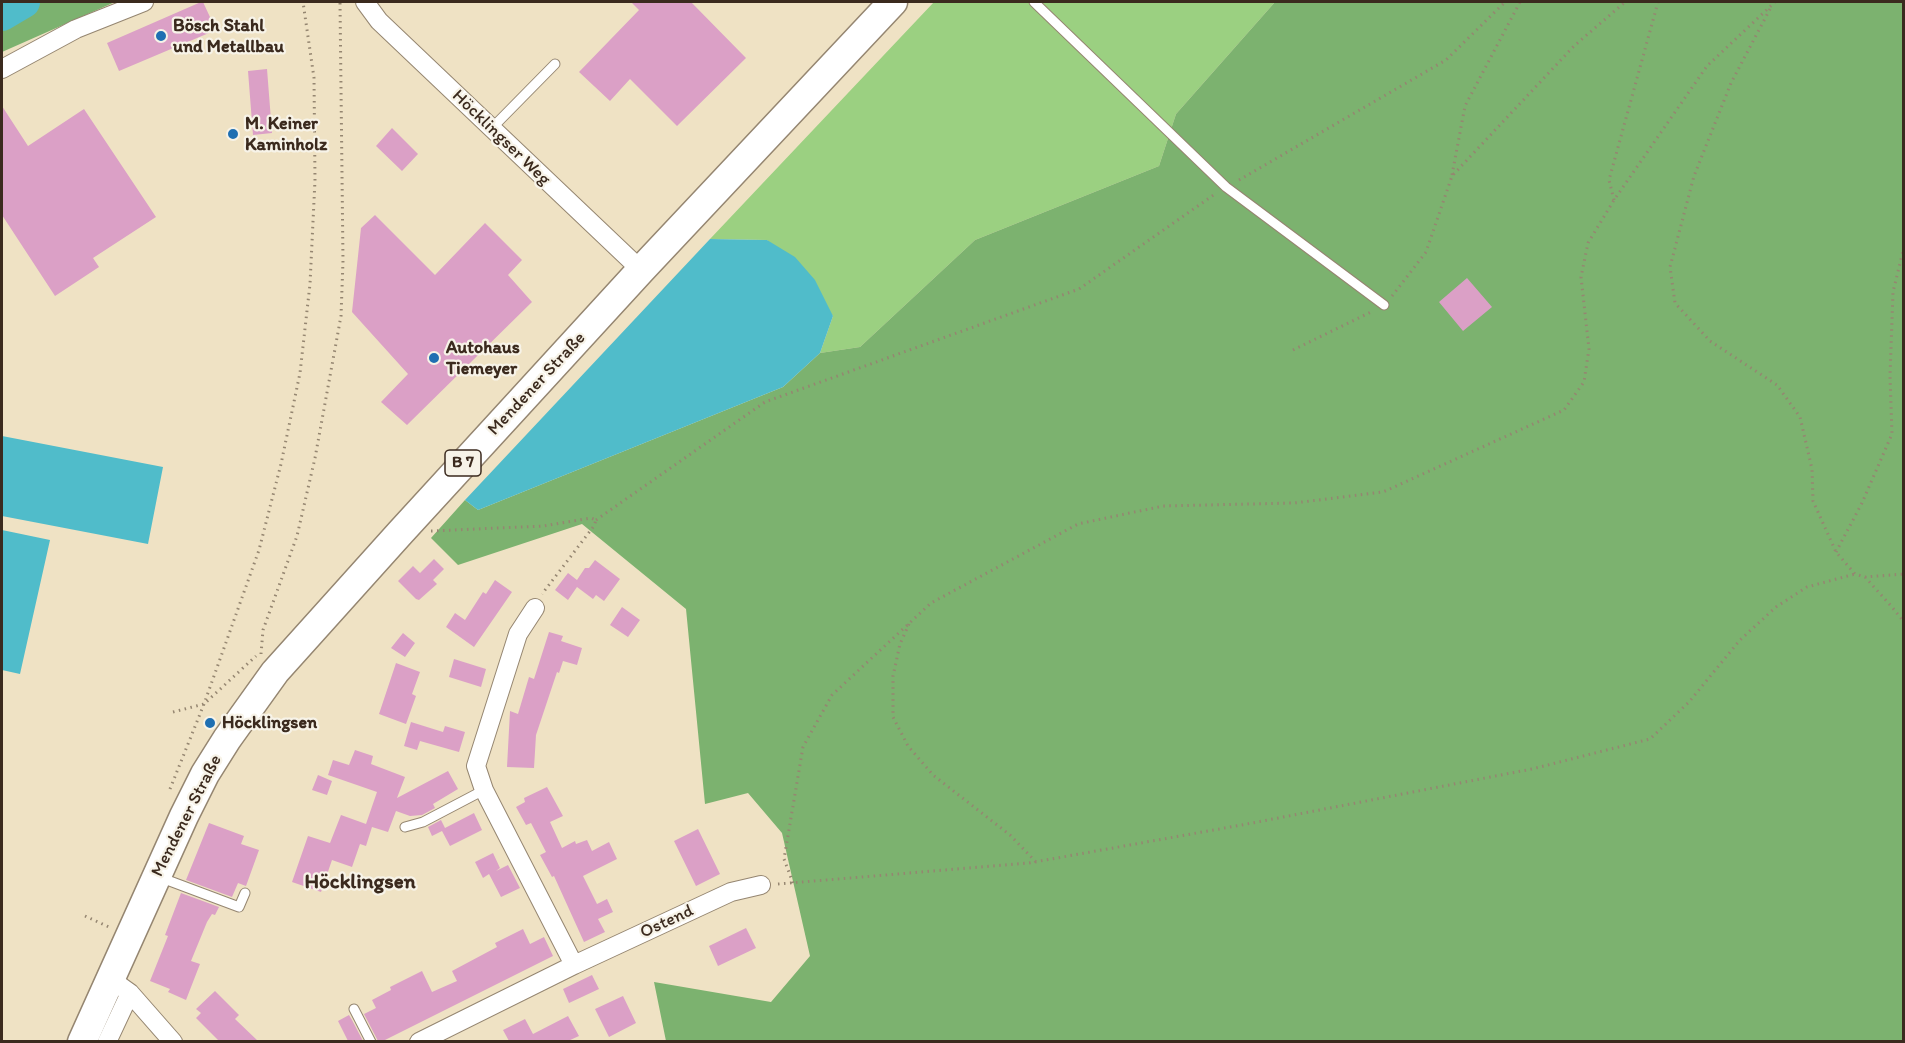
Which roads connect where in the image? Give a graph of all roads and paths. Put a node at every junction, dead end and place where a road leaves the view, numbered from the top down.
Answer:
1 (144, 2) edge
2 (303, 2) edge
3 (340, 2) edge
4 (365, 2) edge
5 (893, 2) edge
6 (1034, 2) edge
7 (1505, 2) edge
8 (1520, 2) edge
9 (1625, 2) edge
10 (1658, 2) edge
11 (1775, 2) edge
12 (1770, 8) junction
13 (555, 64) dead end
14 (2, 69) edge
15 (492, 128) junction
16 (1452, 176) junction
17 (1226, 187) junction
18 (1614, 200) junction
19 (1904, 247) edge
20 (641, 270) junction
21 (1384, 305) junction
22 (1293, 350) dead end
23 (596, 520) junction
24 (400, 533) junction
25 (1836, 552) junction
26 (1855, 574) junction
27 (1904, 574) edge
28 (1865, 577) junction
29 (535, 608) joint
30 (1904, 622) edge
31 (909, 623) junction
32 (267, 663) junction
33 (204, 704) junction
34 (173, 712) dead end
35 (170, 790) dead end
36 (484, 790) junction
37 (405, 827) dead end
38 (1036, 862) junction
39 (157, 876) junction
40 (761, 885) dead end
41 (245, 893) dead end
42 (85, 916) dead end
43 (113, 929) dead end
44 (574, 965) junction
45 (120, 986) junction
46 (354, 1010) dead end
47 (84, 1041) edge
48 (107, 1041) edge
49 (173, 1041) edge
50 (371, 1041) edge
51 (419, 1041) edge

1 - 14 street
2 - 33 path
3 - 32 path
4 - 15 street, Höcklingser Weg
5 - 20 main road, Mendener Straße / B 7
6 - 17 lane
7 - 17 path
8 - 16 path
9 - 16 path
10 - 18 path
11 - 12 path
12 - 18 path
12 - 25 path
13 - 15 lane
15 - 20 street, Höcklingser Weg
16 - 21 path
17 - 21 lane
17 - 23 path
18 - 31 path
19 - 25 path
20 - 24 main road, Mendener Straße / B 7
21 - 22 path
23 - 24 path
23 - 29 path
24 - 32 main road, Mendener Straße / B 7
25 - 26 path
26 - 28 path
26 - 38 path
27 - 28 path
28 - 30 path
29 - 36 street
31 - 38 path
31 - 38 path
32 - 33 path
32 - 39 main road, Mendener Straße / B 7
33 - 34 path
33 - 35 path
36 - 37 lane
36 - 44 street
39 - 41 lane
39 - 45 main road, Mendener Straße / B 7
40 - 44 street, Ostend
42 - 43 path
44 - 51 street, Ostend
45 - 47 main road, Mendener Straße / B 7
45 - 48 street, Mendener Straße
45 - 49 street
46 - 50 lane

